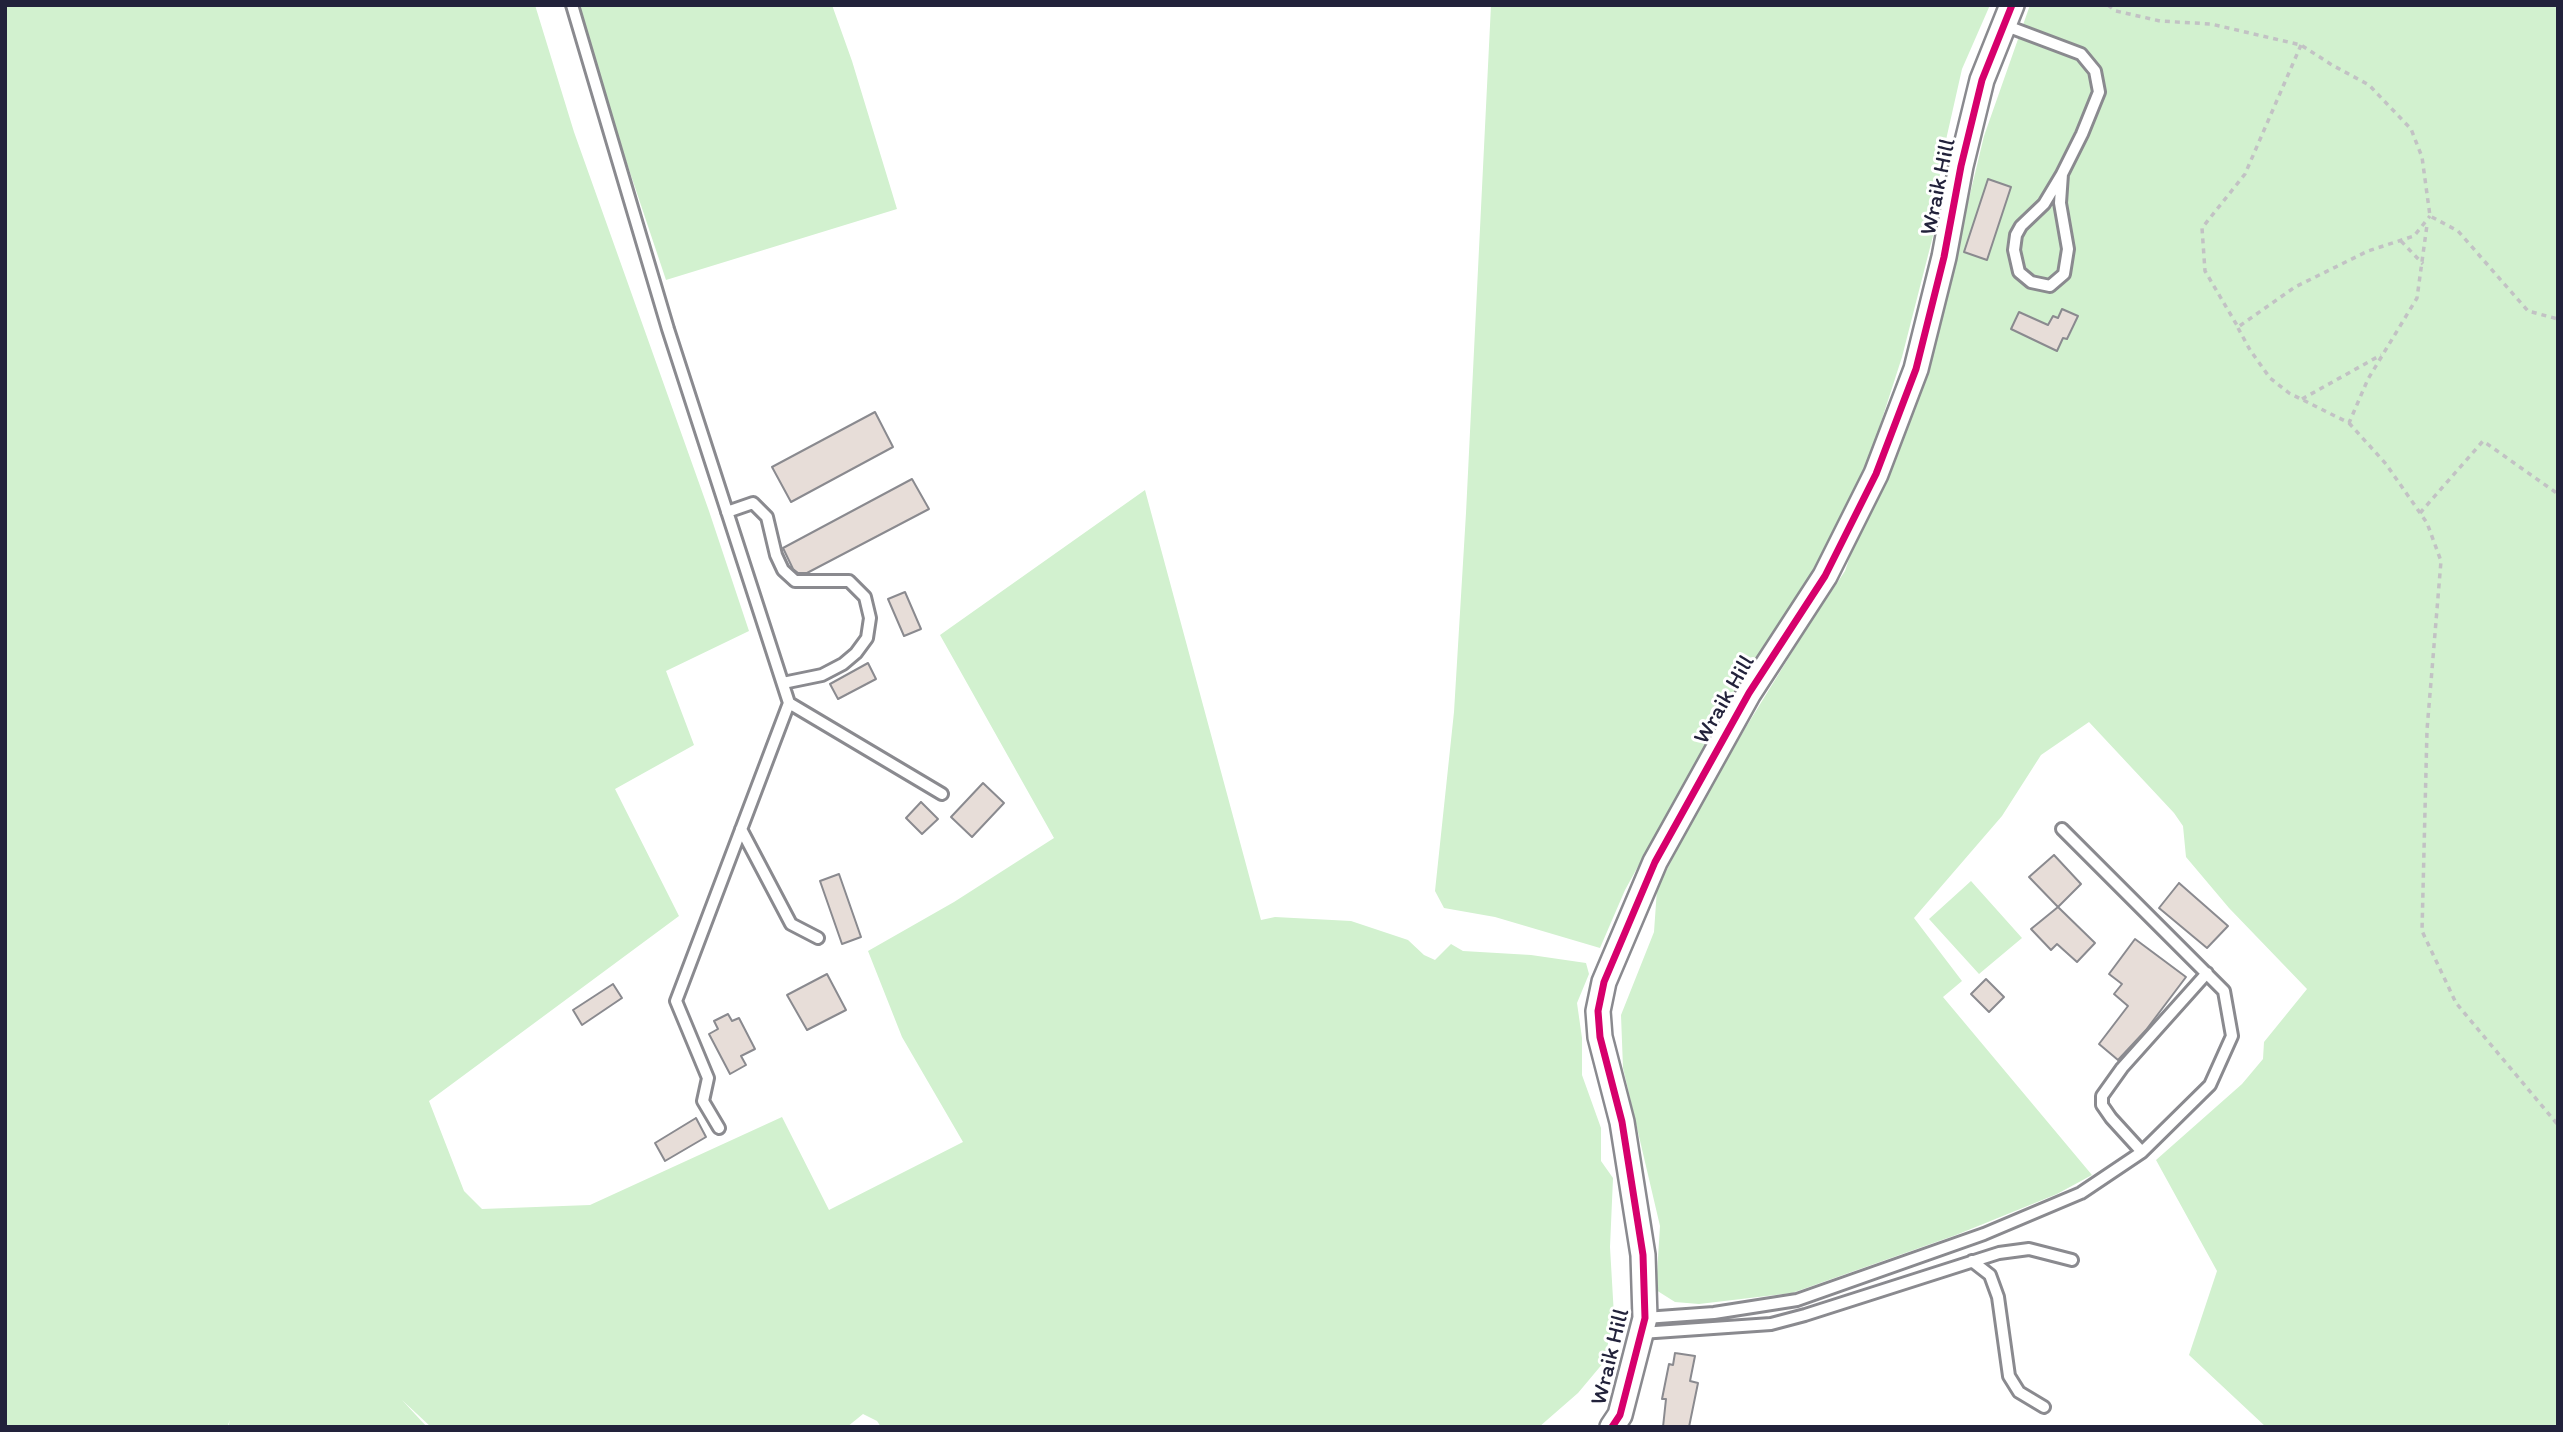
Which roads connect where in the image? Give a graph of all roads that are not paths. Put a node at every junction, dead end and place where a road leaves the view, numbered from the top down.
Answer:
1 (572, 5) edge
2 (2008, 15) edge
3 (2062, 174) junction
4 (727, 512) junction
5 (783, 683) junction
6 (789, 703) junction
7 (942, 794) dead end
8 (741, 829) junction
9 (2062, 829) dead end
10 (818, 938) dead end
11 (2207, 973) junction
12 (719, 1128) dead end
13 (2141, 1152) junction
14 (2072, 1260) dead end
15 (1972, 1261) junction
16 (1643, 1326) junction
17 (2044, 1407) dead end
18 (1612, 1427) edge

1 - 4 lane
2 - 3 lane
2 - 16 street, Wraik Hill
3 - 3 lane
4 - 5 lane
4 - 5 lane
5 - 6 lane
6 - 7 lane
6 - 8 lane
8 - 10 lane
8 - 12 lane
9 - 11 lane
11 - 13 lane
11 - 13 lane
13 - 16 lane
14 - 15 lane
15 - 16 lane
15 - 17 lane
16 - 18 street, Wraik Hill

